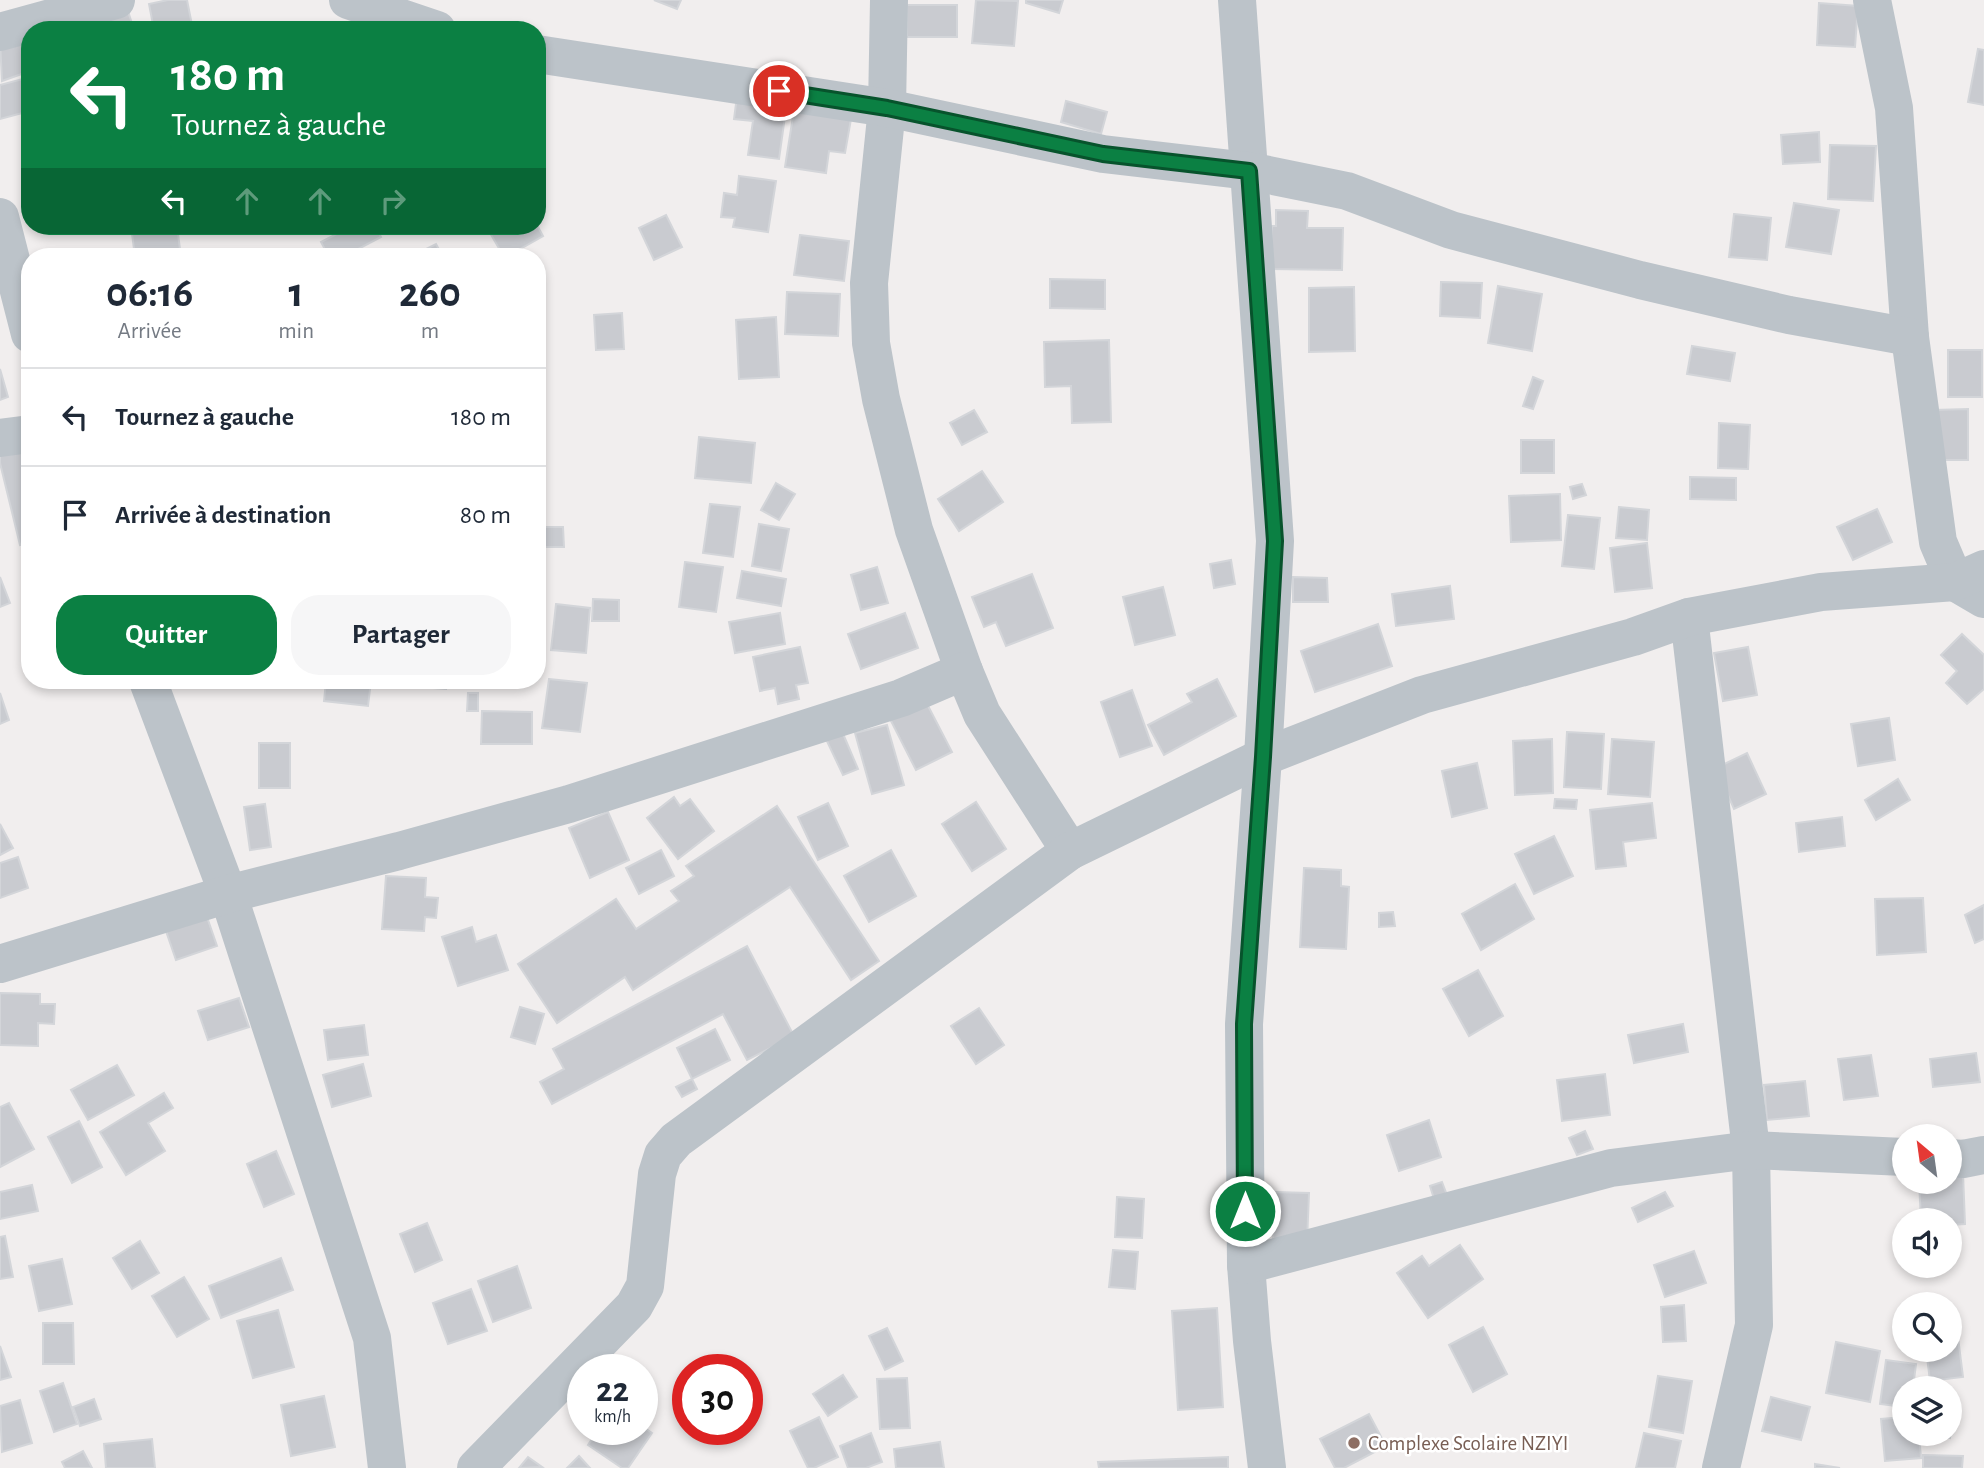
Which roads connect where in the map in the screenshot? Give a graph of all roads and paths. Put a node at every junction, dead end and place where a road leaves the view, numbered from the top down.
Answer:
1 (116, 0) edge
2 (348, 0) edge
3 (889, 0) edge
4 (1237, 0) edge
5 (1872, 0) edge
6 (422, 17) edge
7 (42, 21) edge
8 (21, 27) edge
9 (0, 33) edge
10 (546, 55) edge
11 (887, 108) junction
12 (1249, 171) junction
13 (0, 217) edge
14 (21, 299) edge
15 (1910, 337) junction
16 (21, 435) edge
17 (0, 438) edge
18 (1974, 583) edge
19 (1689, 617) junction
20 (964, 671) junction
21 (151, 689) edge
22 (1263, 757) junction
23 (1070, 852) junction
24 (228, 894) junction
25 (0, 964) edge
26 (1751, 1150) junction
27 (1984, 1155) edge
28 (1892, 1156) edge
29 (1962, 1159) edge
30 (1246, 1265) junction
31 (387, 1468) edge
32 (476, 1468) edge
33 (1267, 1468) edge
34 (1721, 1468) edge

1 - 7 street
2 - 6 street
3 - 11 street
4 - 12 street
5 - 15 street
8 - 9 street
10 - 11 street
11 - 12 street
11 - 20 street
12 - 15 street
12 - 22 street
13 - 14 street
15 - 18 street
16 - 17 street
18 - 19 street
19 - 22 street
19 - 26 street
20 - 23 street
20 - 24 street
21 - 24 street
22 - 23 street
22 - 30 street
23 - 32 street
24 - 25 street
24 - 31 street
26 - 28 street
26 - 30 street
26 - 34 street
27 - 29 street
30 - 33 street

